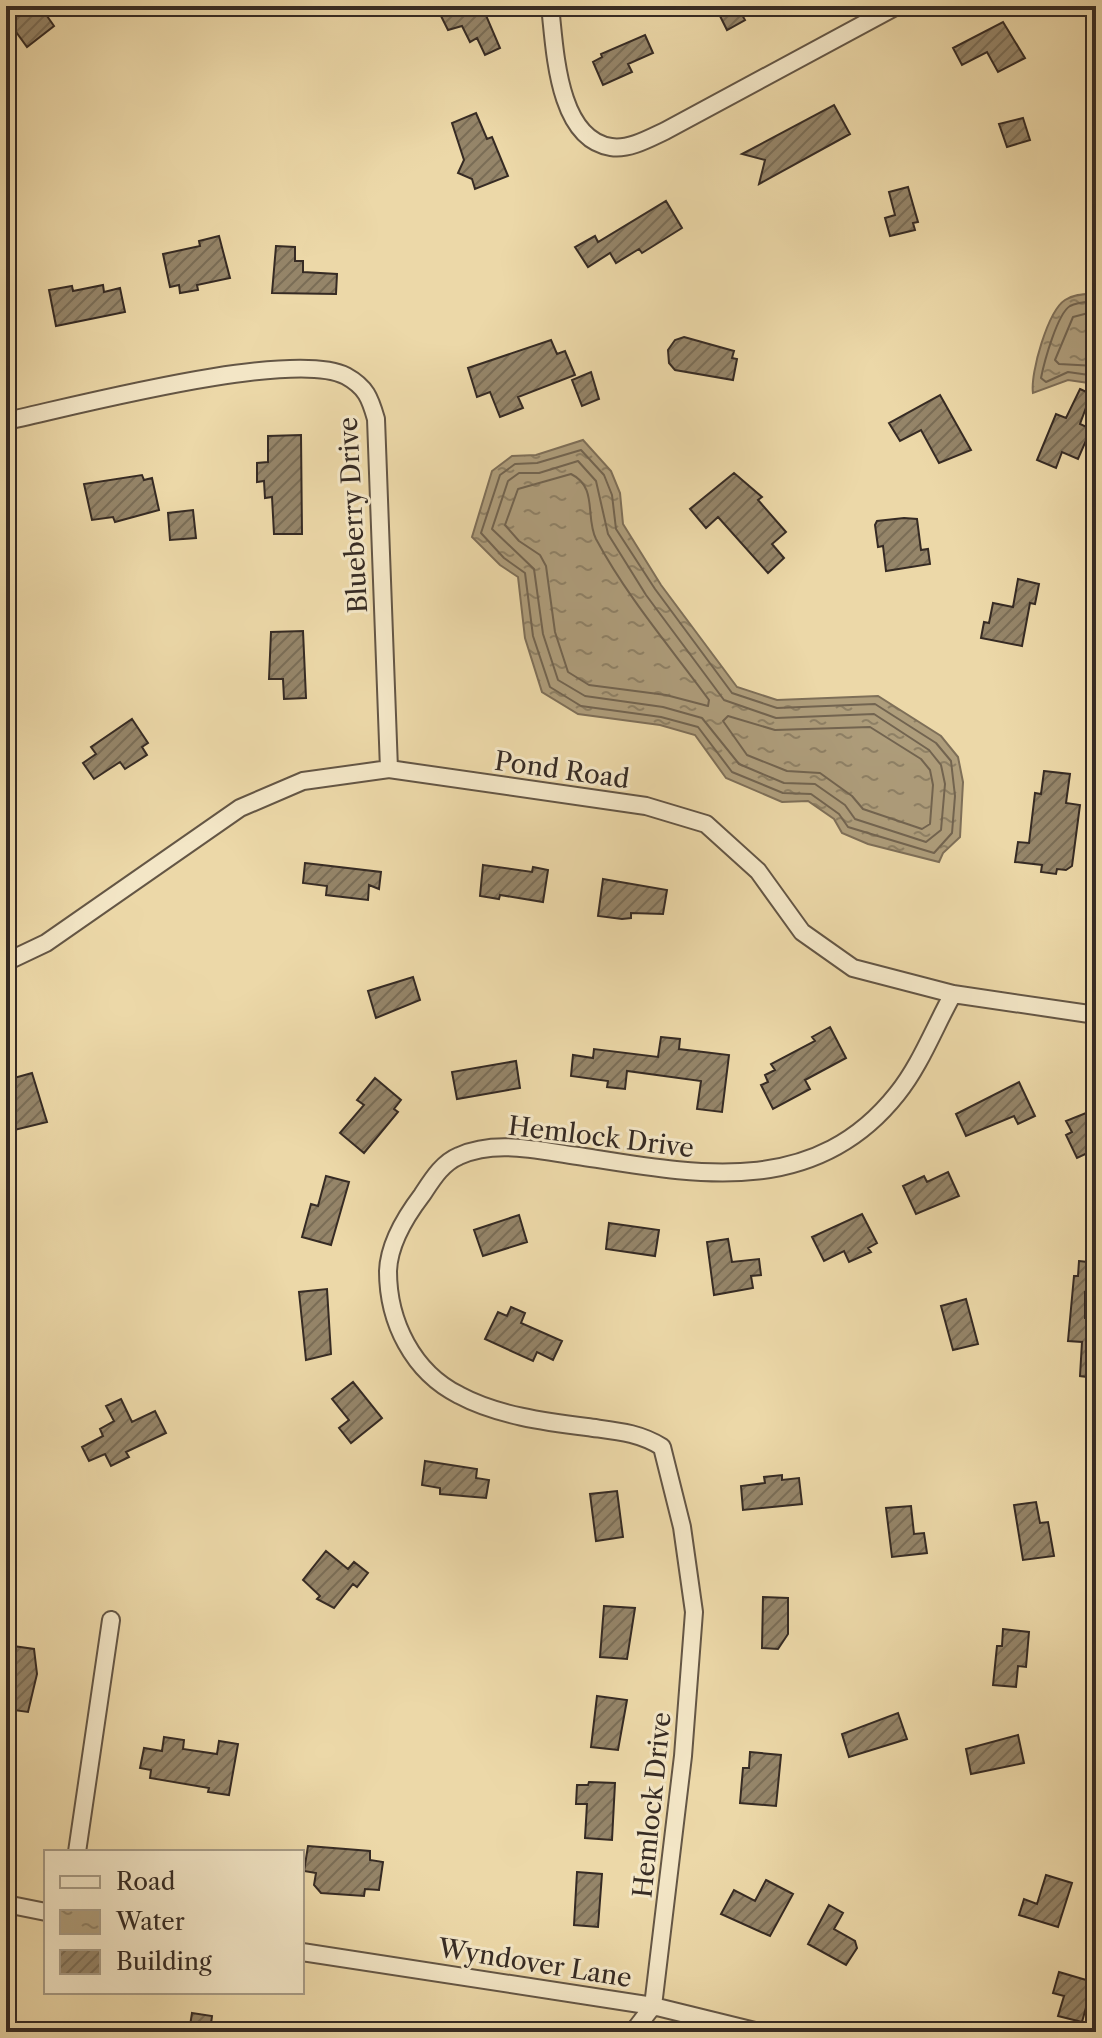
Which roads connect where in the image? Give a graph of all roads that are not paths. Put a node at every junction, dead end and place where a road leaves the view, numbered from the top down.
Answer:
1 (550, 6) edge
2 (897, 6) edge
3 (6, 421) edge
4 (389, 769) junction
5 (6, 962) edge
6 (953, 994) junction
7 (1096, 1015) edge
8 (111, 1620) dead end
9 (77, 1850) edge
10 (6, 1904) edge
11 (44, 1912) edge
12 (304, 1952) edge
13 (653, 2006) junction
14 (633, 2032) edge
15 (759, 2032) edge

1 - 2 street
3 - 4 street, Blueberry Drive
4 - 5 street, Pond Road
4 - 6 street, Pond Road
6 - 7 street, Pond Road
6 - 13 street, Hemlock Drive
8 - 9 street
10 - 11 street
12 - 13 street, Wyndover Lane
13 - 14 street
13 - 15 street, Wyndover Lane

